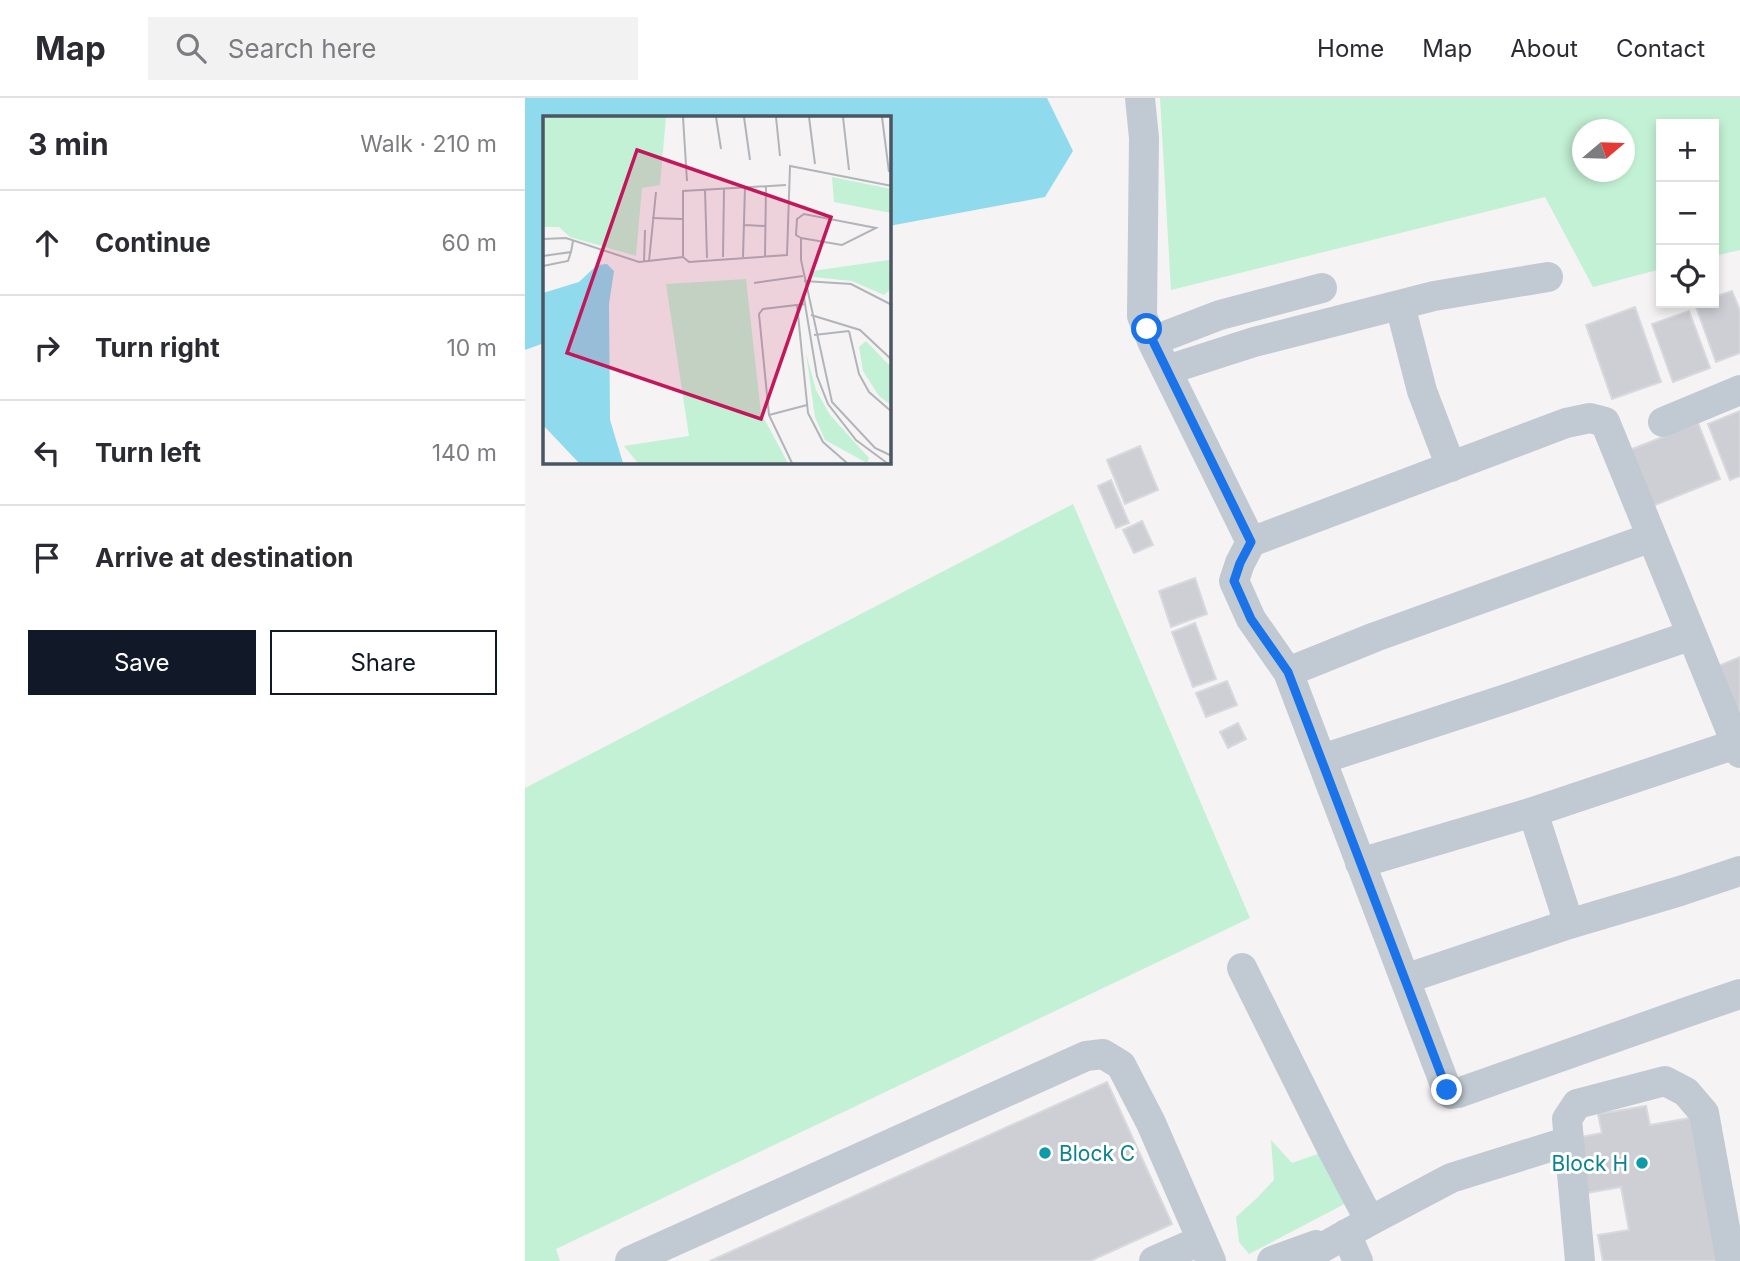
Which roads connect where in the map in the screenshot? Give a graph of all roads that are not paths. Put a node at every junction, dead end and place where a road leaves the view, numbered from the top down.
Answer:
1 (1140, 98) edge
2 (1548, 277) dead end
3 (1322, 288) dead end
4 (1401, 305) junction
5 (1152, 341) junction
6 (1167, 370) junction
7 (1740, 390) edge
8 (1663, 422) dead end
9 (1451, 467) junction
10 (1652, 537) junction
11 (1251, 542) junction
12 (1692, 635) junction
13 (1288, 672) junction
14 (1738, 749) edge
15 (1322, 759) junction
16 (1533, 812) junction
17 (1360, 863) junction
18 (1740, 871) edge
19 (1569, 924) junction
20 (1242, 968) dead end
21 (1405, 979) junction
22 (1740, 994) edge
23 (1569, 1141) junction
24 (1358, 1227) junction
25 (1207, 1250) edge
26 (630, 1261) edge
27 (1154, 1261) edge
28 (1272, 1261) edge
29 (1299, 1261) edge
30 (1358, 1261) edge
31 (1580, 1261) edge
32 (1731, 1261) edge

1 - 5 street
2 - 4 street
3 - 5 street
4 - 6 street
4 - 9 street
5 - 6 street
6 - 11 street
7 - 8 street
9 - 10 street
9 - 11 street
10 - 12 street
10 - 13 street
11 - 13 street
12 - 14 street
12 - 15 street
13 - 15 street
14 - 16 street
15 - 17 street
16 - 17 street
16 - 19 street
17 - 21 street
18 - 19 street
19 - 21 street
20 - 24 street
21 - 22 street
23 - 24 street
23 - 31 street
23 - 32 street
24 - 28 street
24 - 29 street
24 - 30 street
25 - 26 street
25 - 27 street

